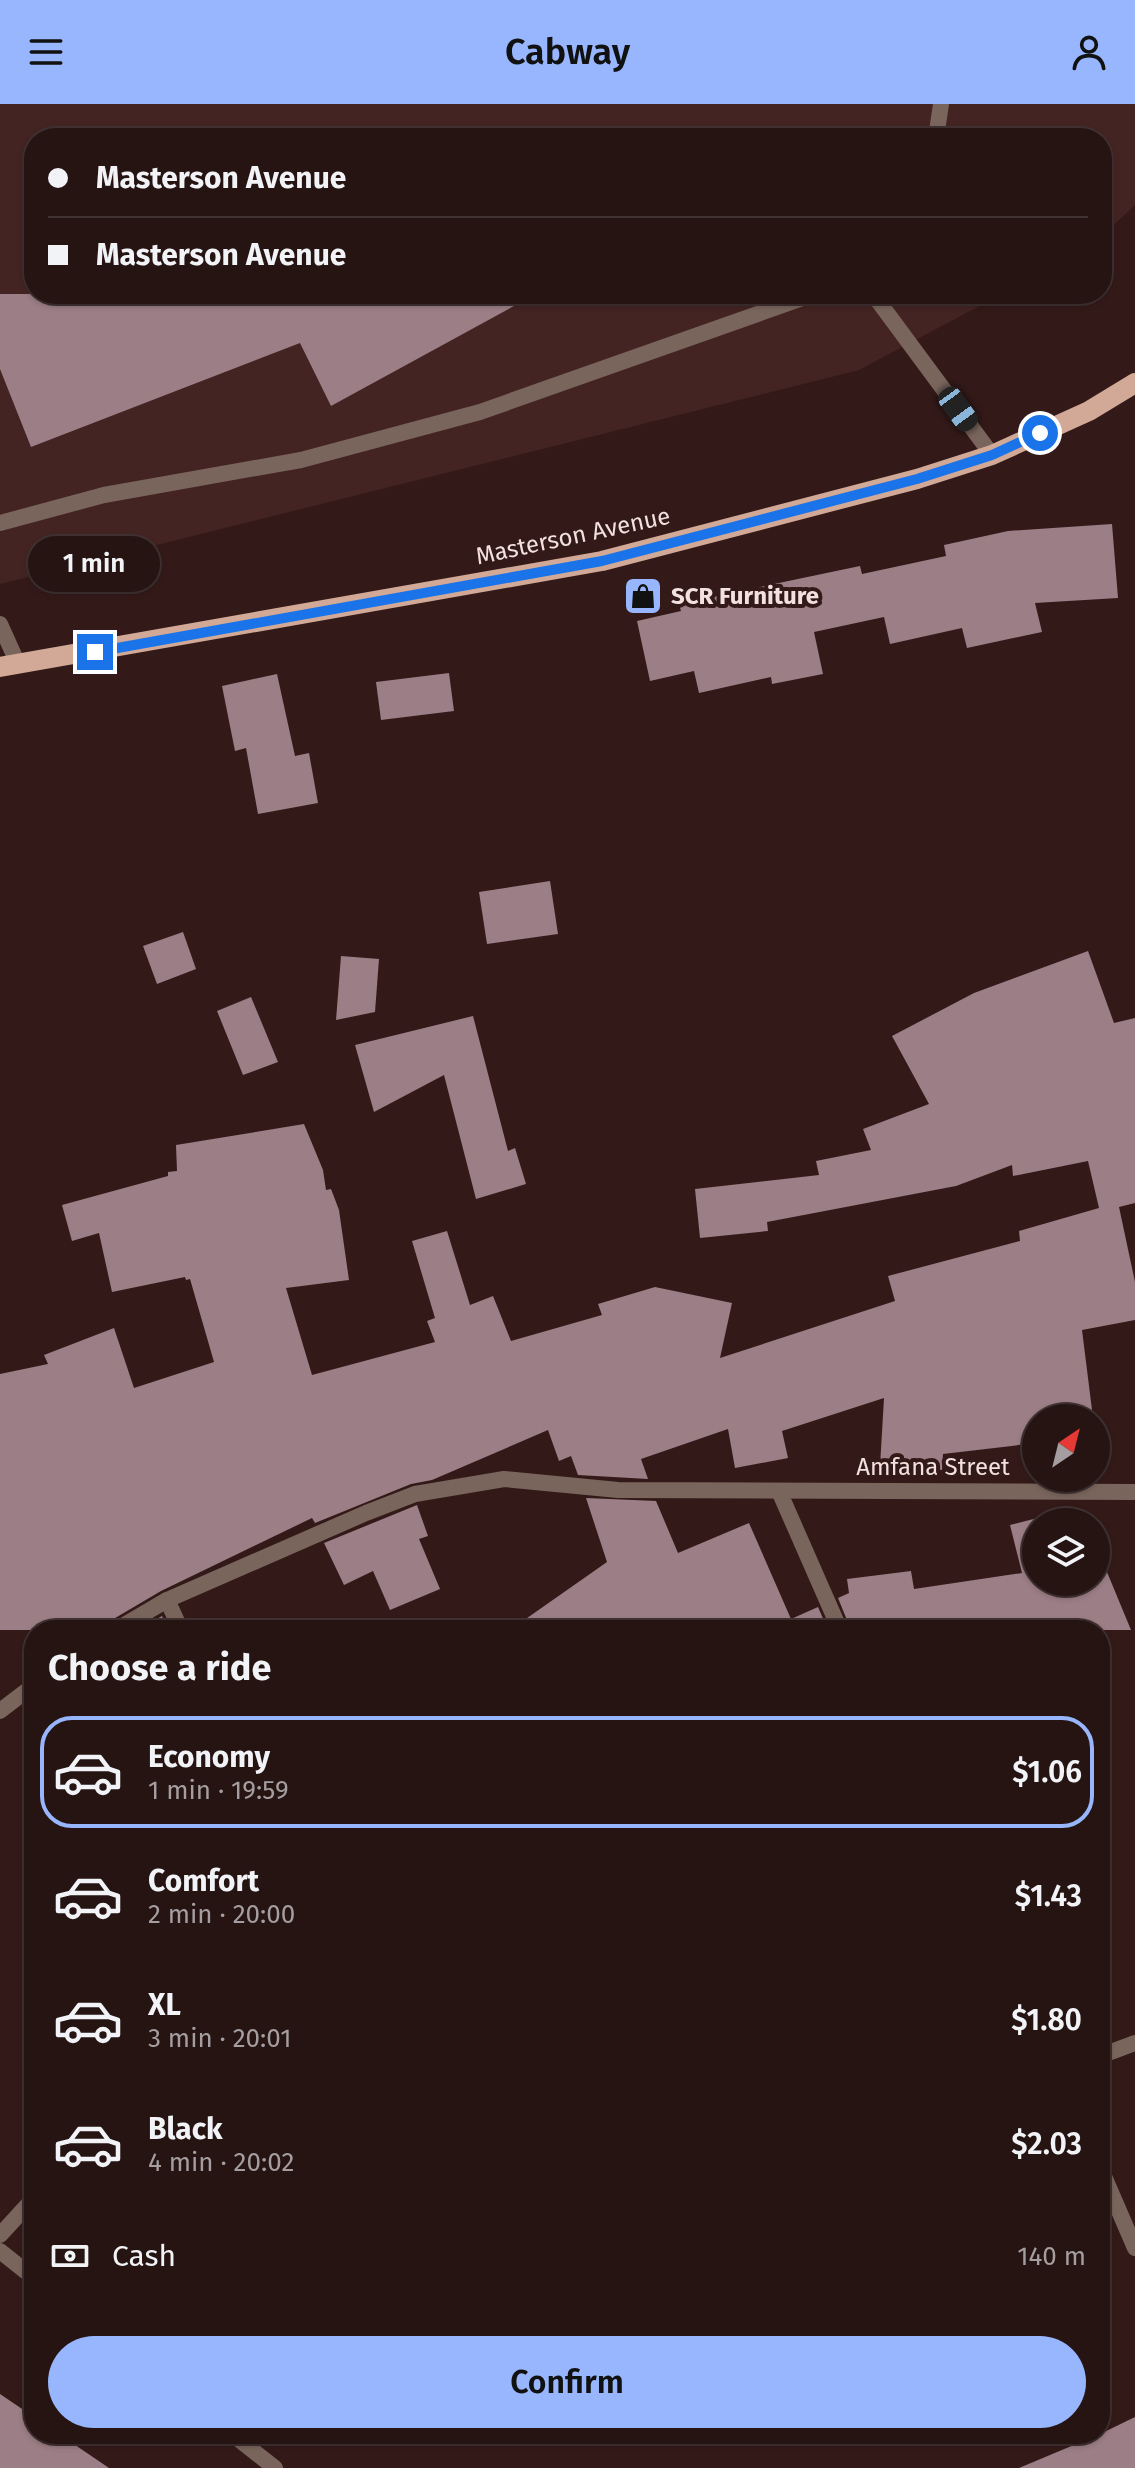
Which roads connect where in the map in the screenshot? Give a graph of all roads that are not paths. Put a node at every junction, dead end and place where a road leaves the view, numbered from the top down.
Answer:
1 (941, 104) edge
2 (937, 128) edge
3 (786, 304) edge
4 (880, 304) edge
5 (1135, 383) edge
6 (992, 455) junction
7 (0, 523) edge
8 (0, 624) edge
9 (9, 666) edge
10 (779, 1491) junction
11 (1135, 1492) edge
12 (167, 1600) junction
13 (133, 1620) edge
14 (176, 1620) edge
15 (836, 1620) edge
16 (24, 1693) edge
17 (0, 1711) edge
18 (1135, 2043) edge
19 (1110, 2052) edge
20 (1110, 2190) edge
21 (24, 2209) edge
22 (0, 2235) edge
23 (1135, 2247) edge
24 (0, 2251) edge
25 (24, 2270) edge
26 (245, 2444) edge
27 (275, 2468) edge

1 - 2 street
3 - 7 street
4 - 6 street
5 - 6 main road, Masterson Avenue
6 - 9 main road, Masterson Avenue
8 - 9 street
10 - 11 street, Amfana Street
10 - 12 street, Amfana Street
10 - 15 street
12 - 13 street, Amfana Street
12 - 14 street
16 - 17 street
18 - 19 street
20 - 23 street
21 - 22 street
24 - 25 street
26 - 27 street

